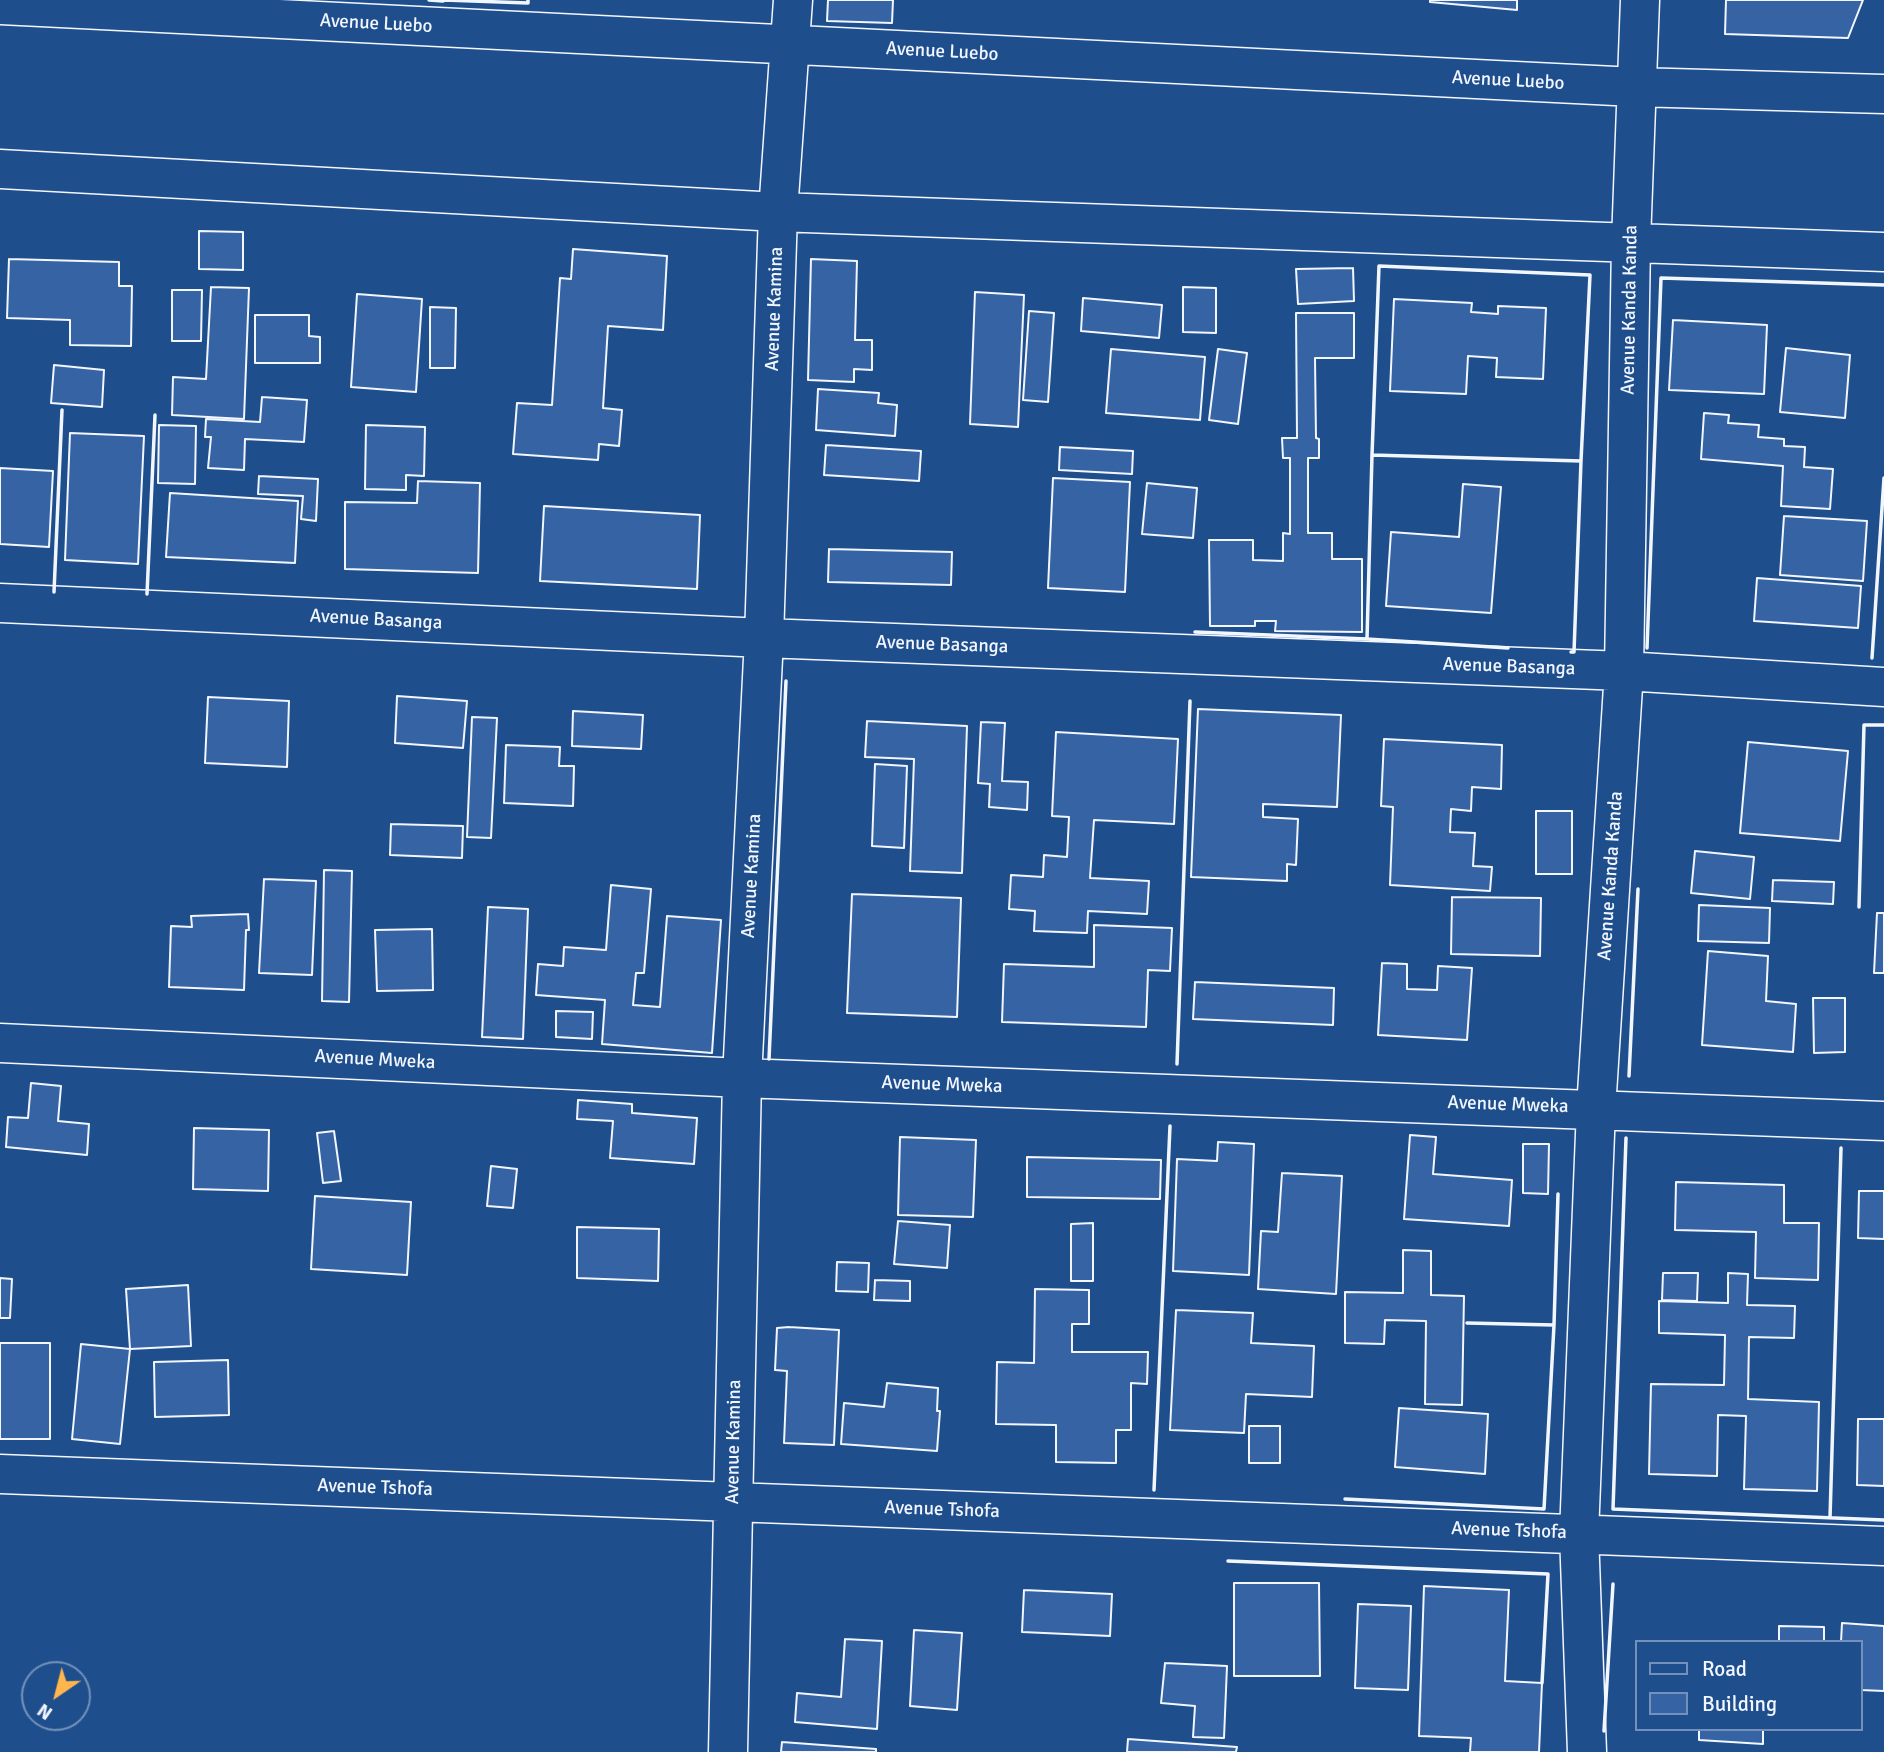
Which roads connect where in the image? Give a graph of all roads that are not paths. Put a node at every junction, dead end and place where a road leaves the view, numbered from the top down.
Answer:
1 (793, 0) edge
2 (1640, 0) edge
3 (0, 5) edge
4 (790, 45) junction
5 (1635, 87) junction
6 (1884, 94) edge
7 (0, 169) edge
8 (778, 212) junction
9 (1631, 242) junction
10 (1884, 252) edge
11 (0, 603) edge
12 (764, 638) junction
13 (1624, 671) junction
14 (1884, 687) edge
15 (0, 1042) edge
16 (742, 1078) junction
17 (1596, 1109) junction
18 (1884, 1121) edge
19 (0, 1474) edge
20 (733, 1502) junction
21 (1579, 1534) junction
22 (1884, 1546) edge
23 (728, 1752) edge
24 (1587, 1752) edge

1 - 4 street, Avenue Kamina
2 - 5 street, Avenue Kanda Kanda
3 - 4 street, Avenue Luebo
4 - 5 street, Avenue Luebo
4 - 8 street, Avenue Kamina
5 - 6 street, Avenue Luebo
5 - 9 street, Avenue Kanda Kanda
7 - 8 street
8 - 9 street
8 - 12 street, Avenue Kamina
9 - 10 street
9 - 13 street, Avenue Kanda Kanda
11 - 12 street, Avenue Basanga
12 - 13 street, Avenue Basanga
12 - 16 street, Avenue Kamina
13 - 14 street, Avenue Basanga
13 - 17 street, Avenue Kanda Kanda
15 - 16 street, Avenue Mweka
16 - 17 street, Avenue Mweka
16 - 20 street, Avenue Kamina
17 - 18 street, Avenue Mweka
17 - 21 street, Avenue Kanda Kanda
19 - 20 street, Avenue Tshofa
20 - 21 street, Avenue Tshofa
20 - 23 street, Avenue Kamina
21 - 22 street, Avenue Tshofa
21 - 24 street, Avenue Kanda Kanda

